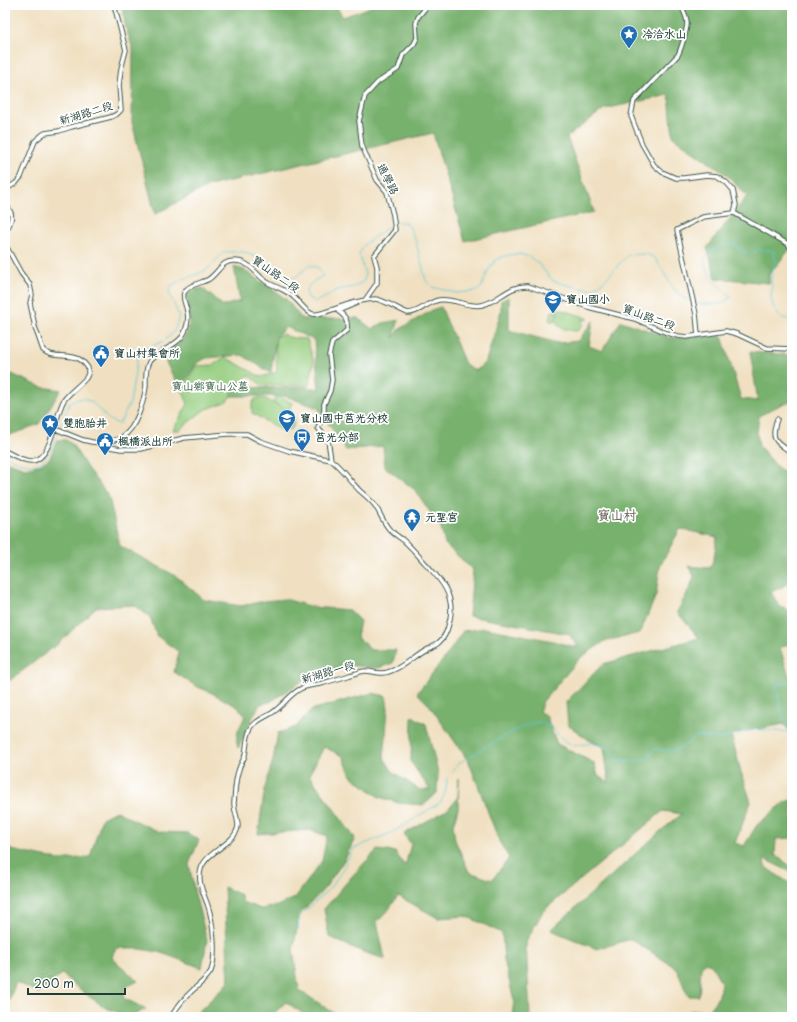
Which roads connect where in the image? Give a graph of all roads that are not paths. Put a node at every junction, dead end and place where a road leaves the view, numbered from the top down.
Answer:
1 (114, 5) edge
2 (428, 5) edge
3 (681, 5) edge
4 (5, 191) edge
5 (5, 204) edge
6 (734, 213) junction
7 (5, 233) edge
8 (5, 244) edge
9 (792, 248) edge
10 (365, 300) junction
11 (698, 335) junction
12 (792, 349) edge
13 (777, 419) dead end
14 (54, 428) junction
15 (102, 443) junction
16 (5, 451) edge
17 (792, 453) edge
18 (331, 460) junction
19 (170, 1017) edge

1 - 4 street, 新湖路二段
2 - 10 street, 通學路
3 - 6 street
5 - 7 street
6 - 9 street
6 - 11 street
8 - 14 street
10 - 11 street, 寶山路二段
10 - 15 street, 寶山路二段
10 - 18 street
11 - 12 street, 寶山路二段
13 - 17 street
14 - 15 street
14 - 16 street
15 - 18 street
18 - 19 street, 新湖路一段

